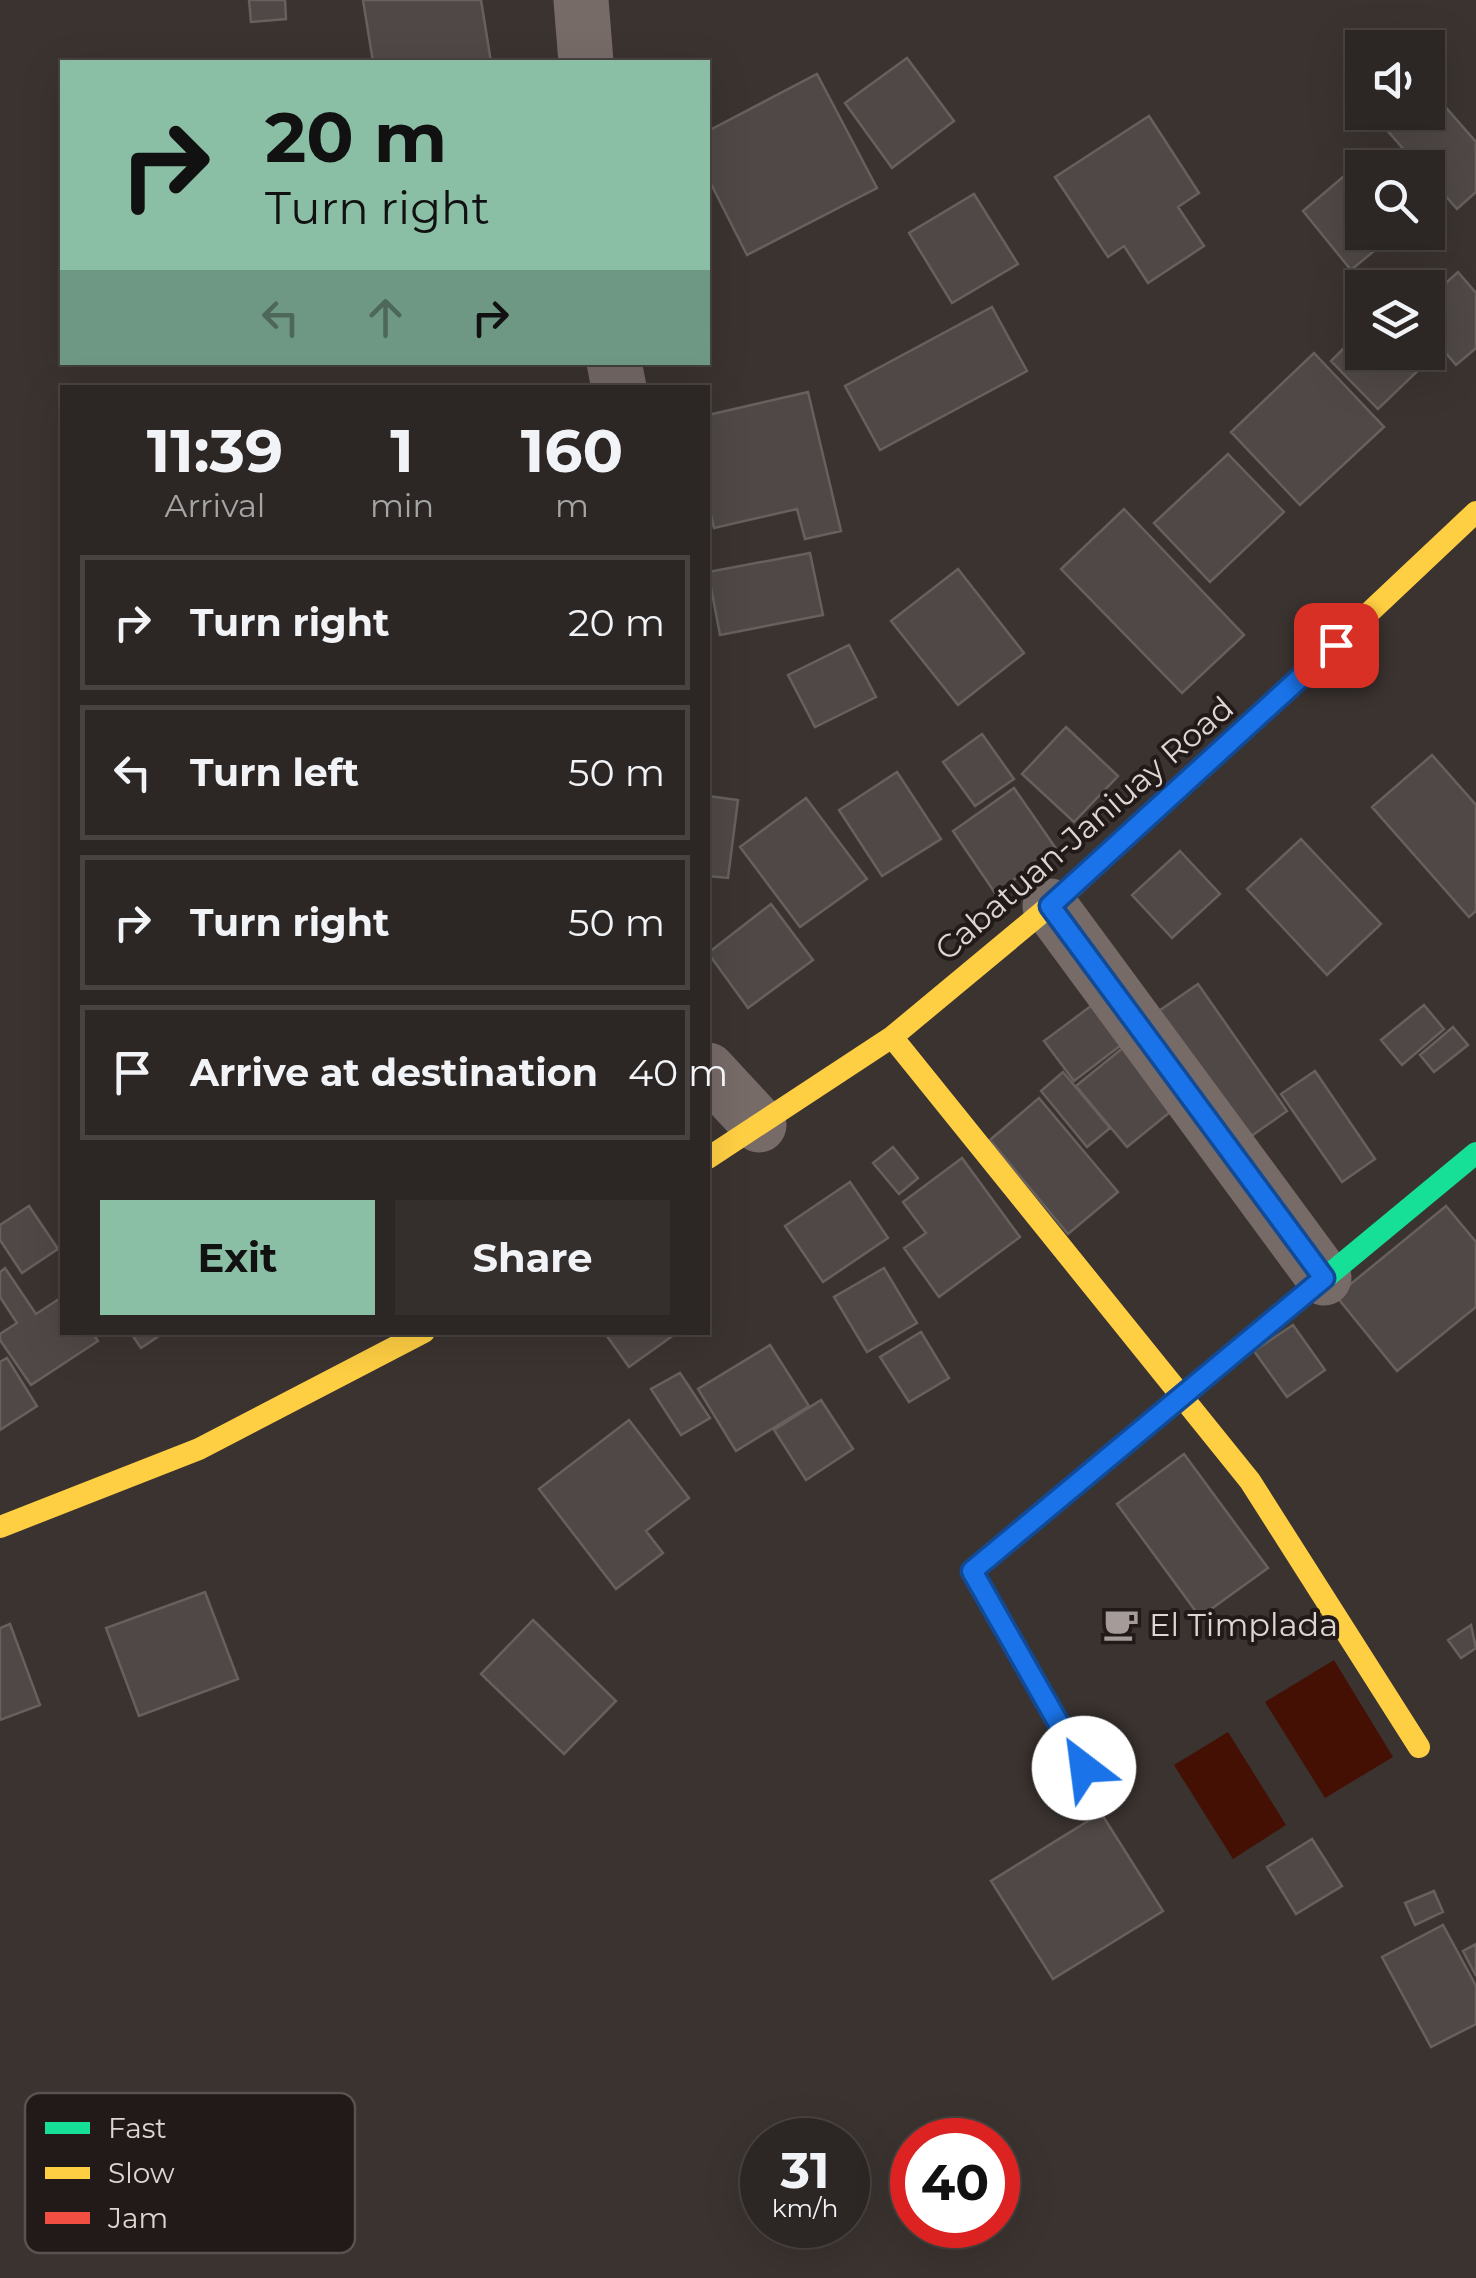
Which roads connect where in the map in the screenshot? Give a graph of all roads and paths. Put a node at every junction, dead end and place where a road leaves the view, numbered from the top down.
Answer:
1 (580, 0) edge
2 (586, 60) edge
3 (1476, 512) edge
4 (1050, 906) junction
5 (892, 1038) junction
6 (710, 1072) edge
7 (759, 1125) junction
8 (1476, 1153) edge
9 (710, 1157) edge
10 (1324, 1278) junction
11 (418, 1335) edge
12 (1181, 1396) junction
13 (0, 1527) edge
14 (1419, 1747) dead end
15 (1084, 1768) dead end

1 - 2 street
3 - 4 street, Cabatuan-Janiuay Road
4 - 5 street, Cabatuan-Janiuay Road
4 - 10 street
5 - 7 street, Cabatuan-Janiuay Road
5 - 12 street
6 - 7 street
7 - 9 street, Cabatuan-Janiuay Road
8 - 10 street
10 - 12 street
11 - 13 street
12 - 14 street
12 - 15 street

